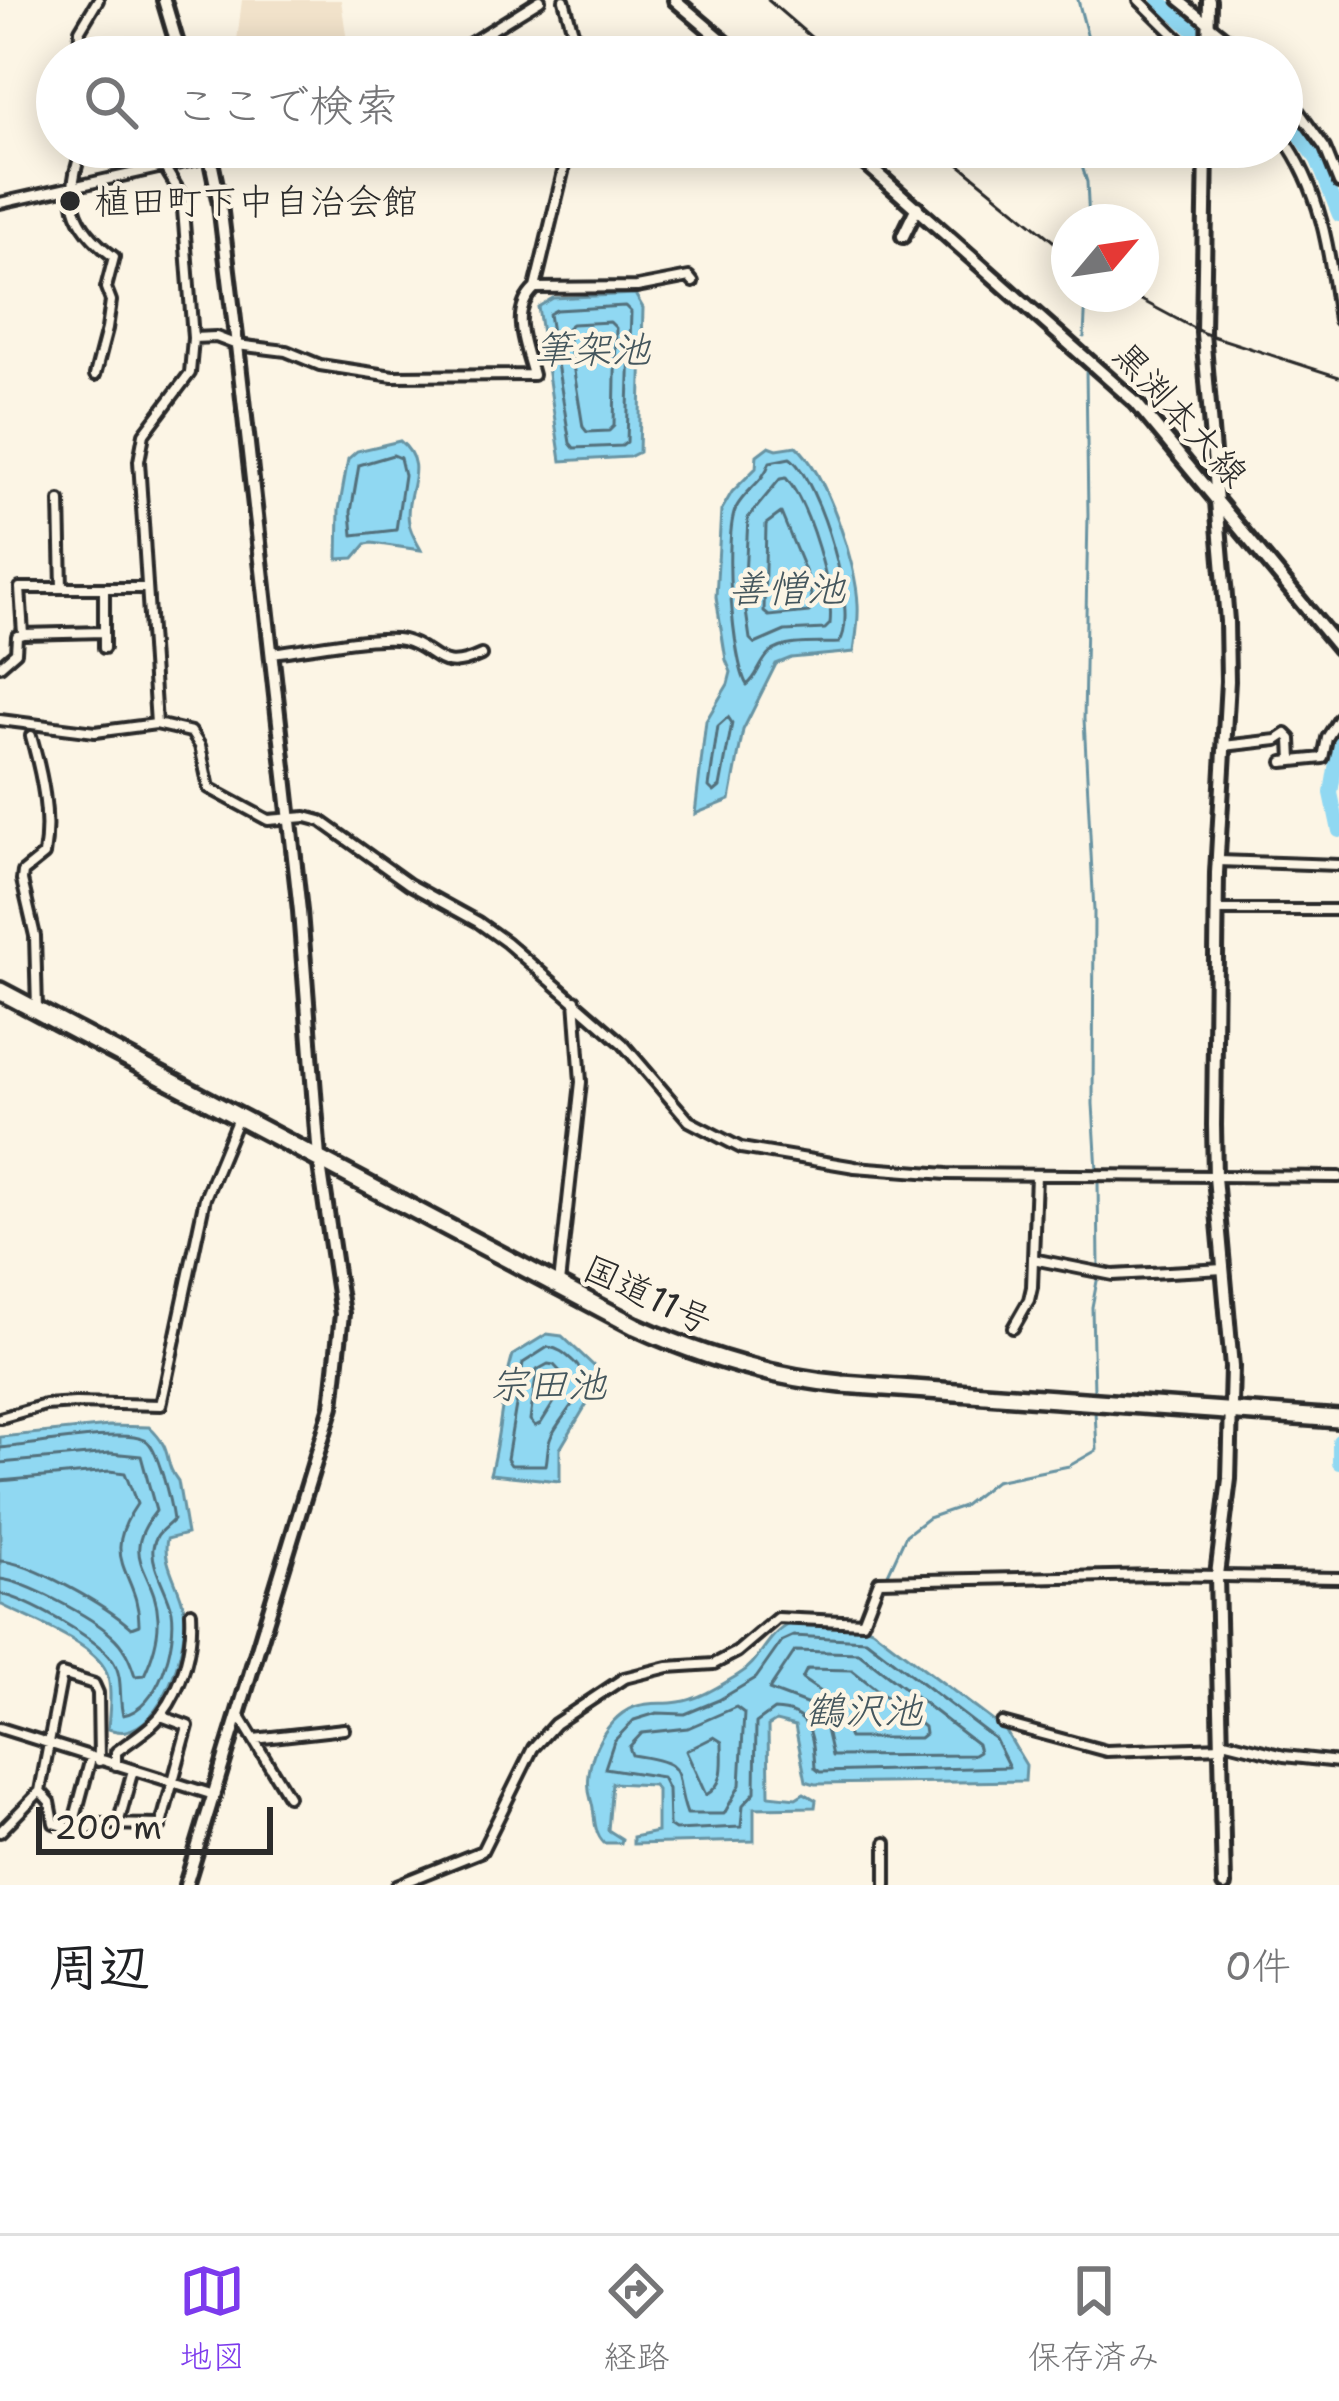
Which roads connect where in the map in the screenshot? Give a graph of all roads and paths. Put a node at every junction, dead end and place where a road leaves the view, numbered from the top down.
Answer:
1 (98, 0) edge
2 (164, 0) edge
3 (540, 0) edge
4 (564, 0) edge
5 (675, 0) edge
6 (1139, 0) edge
7 (1179, 0) edge
8 (1209, 0) edge
9 (1208, 23) junction
10 (80, 36) edge
11 (174, 36) edge
12 (482, 36) edge
13 (574, 36) edge
14 (717, 36) edge
15 (1176, 36) edge
16 (1208, 36) edge
17 (1224, 36) edge
18 (1303, 118) edge
19 (74, 168) edge
20 (165, 168) joint
21 (212, 168) edge
22 (564, 168) edge
23 (872, 168) edge
24 (1206, 168) edge
25 (1302, 168) edge
26 (1339, 183) edge
27 (70, 189) junction
28 (0, 203) edge
29 (917, 207) junction
30 (903, 236) dead end
31 (693, 282) dead end
32 (535, 288) junction
33 (1339, 320) edge
34 (193, 338) junction
35 (237, 345) junction
36 (95, 375) dead end
37 (1213, 492) junction
38 (60, 501) dead end
39 (62, 588) junction
40 (104, 588) junction
41 (147, 589) junction
42 (104, 632) junction
43 (23, 634) junction
44 (104, 648) dead end
45 (1339, 648) edge
46 (271, 653) junction
47 (481, 655) dead end
48 (0, 666) edge
49 (1339, 718) edge
50 (0, 720) edge
51 (156, 724) junction
52 (31, 736) dead end
53 (1223, 746) junction
54 (291, 819) junction
55 (1218, 861) junction
56 (1335, 865) edge
57 (1216, 910) junction
58 (1339, 910) edge
59 (0, 991) edge
60 (574, 999) junction
61 (37, 1010) junction
62 (239, 1117) junction
63 (320, 1158) junction
64 (1036, 1175) junction
65 (1215, 1177) junction
66 (1339, 1177) edge
67 (1033, 1259) junction
68 (1224, 1269) junction
69 (559, 1285) junction
70 (1013, 1328) dead end
71 (1230, 1412) junction
72 (0, 1418) edge
73 (1339, 1419) edge
74 (1217, 1575) junction
75 (1339, 1578) edge
76 (190, 1612) dead end
77 (239, 1715) junction
78 (161, 1717) junction
79 (1002, 1723) dead end
80 (0, 1728) edge
81 (344, 1729) dead end
82 (254, 1739) junction
83 (49, 1744) junction
84 (1224, 1744) junction
85 (95, 1760) junction
86 (1339, 1762) edge
87 (116, 1766) junction
88 (133, 1770) junction
89 (173, 1782) junction
90 (40, 1791) junction
91 (214, 1795) junction
92 (288, 1796) dead end
93 (118, 1824) junction
94 (72, 1829) junction
95 (0, 1832) edge
96 (886, 1843) dead end
97 (186, 1885) edge
98 (398, 1885) edge
99 (886, 1885) edge
100 (1224, 1885) edge

1 - 10 street
2 - 11 street
3 - 12 street
4 - 13 street
5 - 14 street
6 - 15 street
7 - 9 street
8 - 9 street
9 - 16 street
9 - 17 street
18 - 26 street
19 - 27 street
20 - 27 street
20 - 34 street
21 - 35 street
22 - 32 street
23 - 29 street, 黒渕本大線
24 - 37 street
25 - 33 street
27 - 28 street
27 - 36 street
29 - 30 street
29 - 37 street, 黒渕本大線
31 - 32 street
32 - 35 street
34 - 35 street
34 - 41 street
35 - 46 street
37 - 45 street, 黒渕本大線
37 - 53 street
38 - 39 street
39 - 40 street
39 - 43 street
40 - 41 street
40 - 42 street
41 - 51 street
42 - 43 street
42 - 44 street
43 - 48 street
46 - 47 street
46 - 54 street
49 - 53 street
50 - 51 street
51 - 54 street
52 - 61 street
53 - 55 street
54 - 60 street
54 - 63 street
55 - 56 street
55 - 57 street
57 - 58 street
57 - 65 street
59 - 61 highway, 国道11号
60 - 64 street
60 - 69 street
61 - 62 highway, 国道11号
62 - 63 highway, 国道11号
62 - 72 street
63 - 69 highway, 国道11号
63 - 77 street
64 - 65 street
64 - 67 street
65 - 66 street
65 - 68 street
67 - 68 street
67 - 70 street
68 - 71 street
69 - 71 highway, 国道11号
71 - 73 highway, 国道11号
71 - 74 street
74 - 75 street
74 - 84 street
74 - 98 street
76 - 78 street
77 - 82 street
77 - 91 street
78 - 87 street
78 - 89 street
79 - 84 street
80 - 83 street
81 - 82 street
82 - 92 street
83 - 85 street
83 - 85 street
83 - 90 street
84 - 86 street
84 - 100 street
85 - 87 street
85 - 94 street
87 - 88 street
88 - 89 street
88 - 93 street
89 - 91 street
89 - 93 street
90 - 94 street
90 - 95 street
91 - 97 street
93 - 94 street
96 - 99 street

